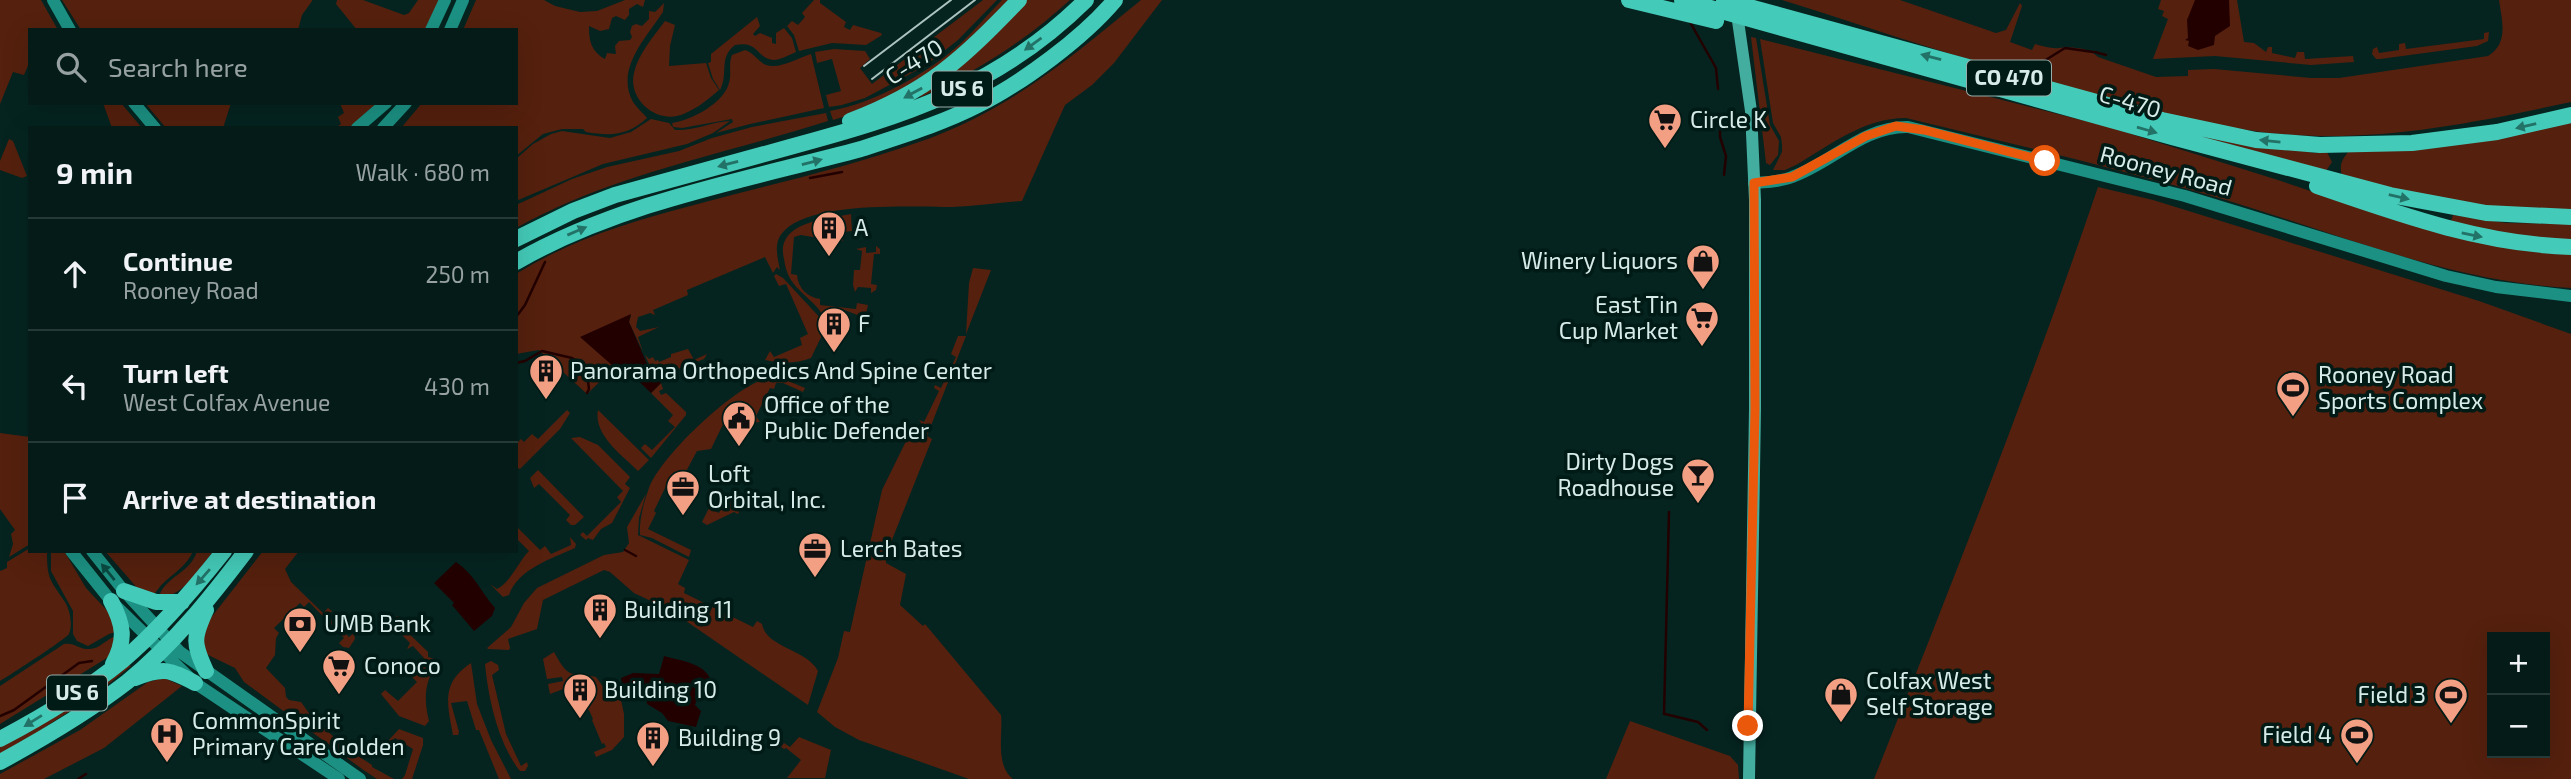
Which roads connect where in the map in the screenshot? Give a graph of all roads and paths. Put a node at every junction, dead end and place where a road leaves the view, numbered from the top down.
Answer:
1 (52, 0) edge
2 (445, 0) edge
3 (463, 0) edge
4 (1019, 0) edge
5 (1086, 0) edge
6 (1129, 0) edge
7 (1629, 0) edge
8 (1682, 0) edge
9 (1724, 0) edge
10 (1735, 0) edge
11 (1759, 0) edge
12 (1110, 6) edge
13 (1809, 21) junction
14 (69, 28) edge
15 (432, 28) edge
16 (451, 28) edge
17 (1832, 46) junction
18 (136, 105) edge
19 (384, 105) edge
20 (404, 105) edge
21 (2571, 115) edge
22 (153, 126) edge
23 (359, 126) edge
24 (385, 126) edge
25 (2172, 137) junction
26 (818, 139) junction
27 (1754, 183) junction
28 (2571, 217) edge
29 (518, 238) edge
30 (2571, 247) edge
31 (518, 261) edge
32 (2571, 296) edge
33 (73, 553) edge
34 (93, 553) edge
35 (222, 553) edge
36 (244, 553) edge
37 (215, 592) junction
38 (118, 596) junction
39 (182, 601) junction
40 (153, 633) junction
41 (165, 645) junction
42 (110, 671) junction
43 (201, 677) junction
44 (129, 680) junction
45 (0, 739) edge
46 (0, 762) edge
47 (339, 779) edge
48 (360, 779) edge
49 (1749, 779) edge

1 - 14 street
2 - 15 street
3 - 16 street
4 -> 26 highway, C-470
5 -> 26 highway, US 6
6 - 12 highway
7 - 17 highway
8 - 17 highway, C-470 / CO 470
9 - 13 highway
10 - 27 main road
11 - 13 highway
31 -> 12 highway, US 6
21 -> 13 highway, C-470 / CO 470
17 -> 25 highway, C-470 / CO 470
18 - 22 street
19 - 23 street
20 - 24 street
25 -> 28 highway, C-470 / CO 470
25 -> 30 highway
26 -> 29 highway, US 6
27 - 32 street, Rooney Road
27 - 49 main road
33 - 38 street
38 -> 34 street
35 -> 39 highway, US 6
36 - 37 highway, US 6
37 - 41 highway, US 6
37 - 43 highway
38 - 39 highway
38 - 40 street
38 - 42 highway
39 - 40 highway, US 6
40 - 41 street
40 - 42 highway, US 6
41 - 43 street
41 - 44 highway, US 6
42 -> 45 highway, US 6
43 - 44 highway
43 - 47 street
43 - 48 street
44 - 46 highway, US 6

